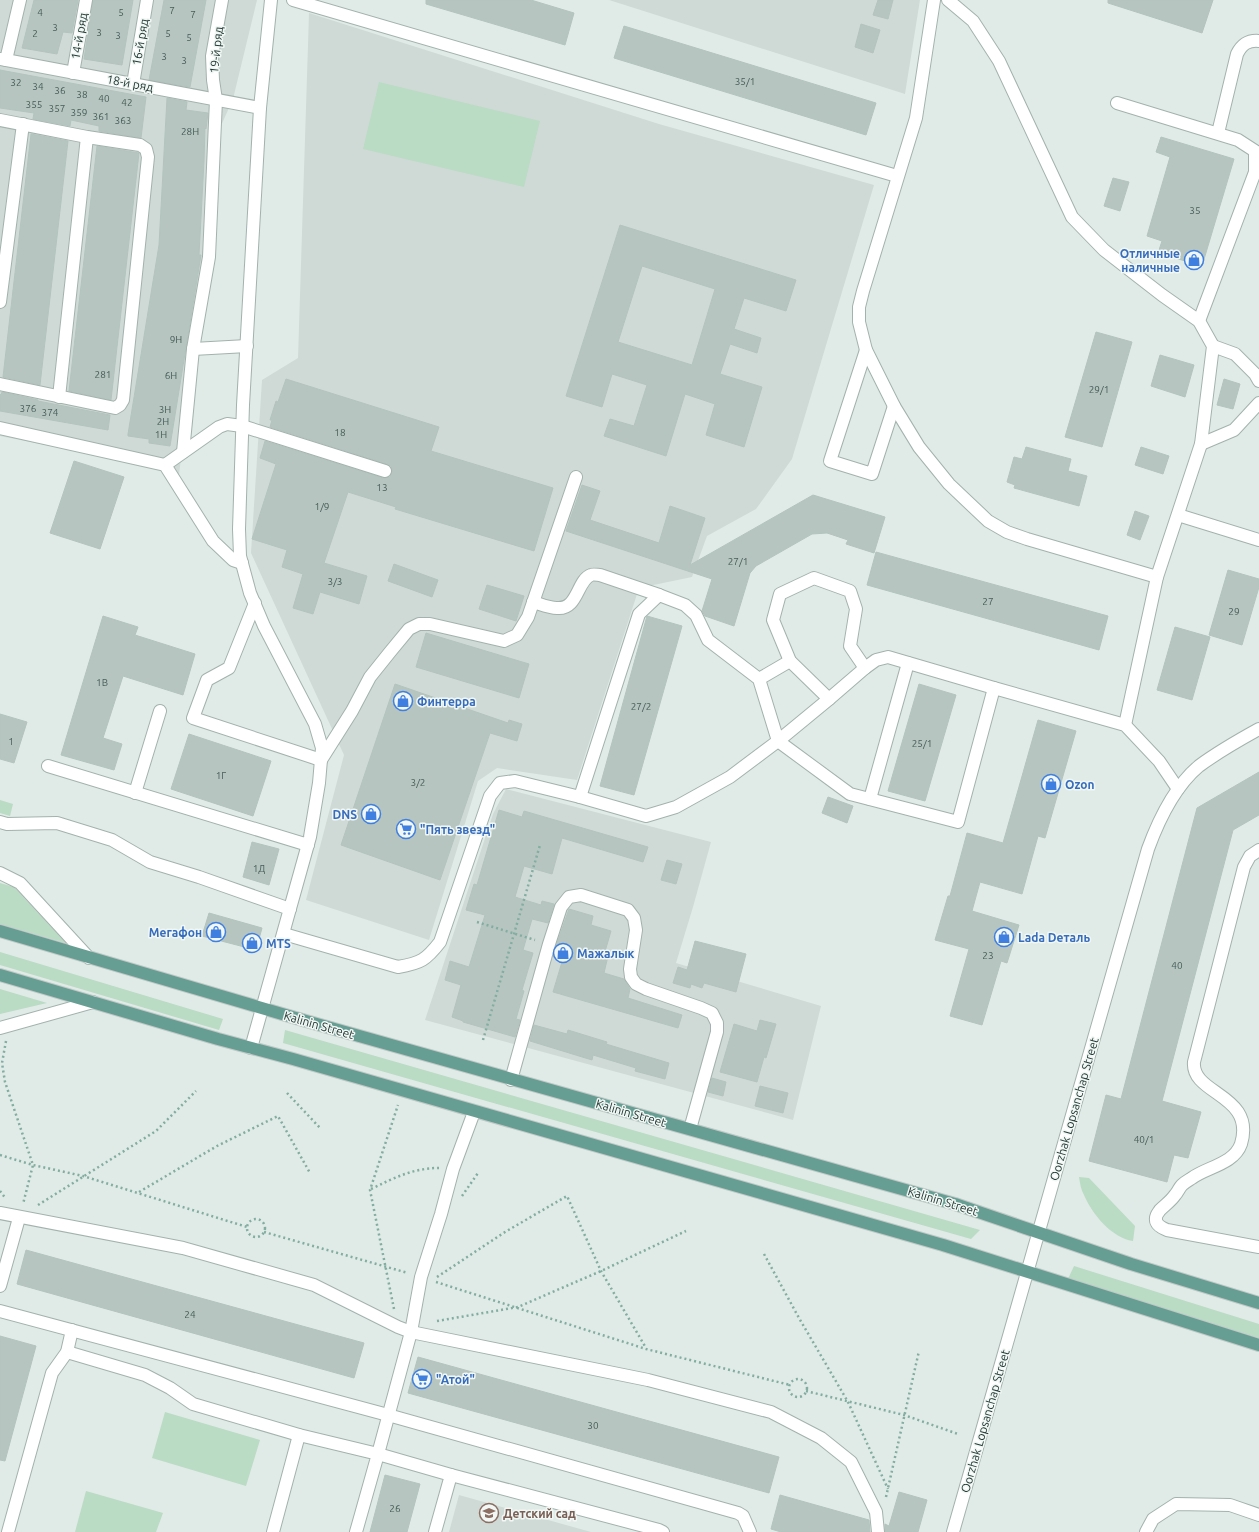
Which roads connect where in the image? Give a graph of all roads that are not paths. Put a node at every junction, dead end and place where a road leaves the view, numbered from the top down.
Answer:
1 (20, 0) edge
2 (86, 0) edge
3 (147, 0) edge
4 (222, 0) edge
5 (271, 0) edge
6 (293, 0) edge
7 (934, 0) edge
8 (948, 0) edge
9 (1259, 41) edge
10 (3, 60) edge
11 (73, 73) junction
12 (133, 84) junction
13 (216, 100) junction
14 (1117, 103) dead end
15 (260, 108) junction
16 (0, 120) edge
17 (23, 124) junction
18 (1218, 133) junction
19 (88, 137) junction
20 (898, 176) junction
21 (0, 302) edge
22 (1199, 321) junction
23 (247, 346) junction
24 (1213, 346) junction
25 (193, 349) junction
26 (866, 350) junction
27 (1259, 381) edge
28 (0, 384) edge
29 (59, 397) junction
30 (1259, 403) edge
31 (894, 406) junction
32 (242, 426) junction
33 (0, 428) edge
34 (1200, 444) junction
35 (183, 452) junction
36 (165, 465) junction
37 (385, 471) dead end
38 (576, 477) dead end
39 (1178, 515) junction
40 (1259, 540) edge
41 (242, 563) junction
42 (1157, 577) junction
43 (659, 595) junction
44 (533, 602) junction
45 (255, 603) junction
46 (790, 661) junction
47 (908, 663) junction
48 (865, 668) junction
49 (759, 679) junction
50 (994, 688) junction
51 (829, 699) junction
52 (160, 710) dead end
53 (1125, 725) junction
54 (1259, 729) edge
55 (778, 741) junction
56 (321, 760) junction
57 (48, 766) dead end
58 (1178, 789) junction
59 (135, 793) junction
60 (580, 797) junction
61 (870, 799) junction
62 (0, 822) edge
63 (308, 845) junction
64 (1259, 850) edge
65 (0, 873) edge
66 (290, 909) junction
67 (0, 931) edge
68 (284, 934) junction
69 (89, 958) junction
70 (0, 974) edge
71 (93, 1002) junction
72 (262, 1008) junction
73 (0, 1028) edge
74 (251, 1048) junction
75 (511, 1080) junction
76 (474, 1112) junction
77 (690, 1129) junction
78 (0, 1213) edge
79 (19, 1218) junction
80 (1038, 1232) junction
81 (1259, 1247) edge
82 (1026, 1272) junction
83 (0, 1286) edge
84 (1259, 1303) edge
85 (0, 1311) edge
86 (72, 1330) junction
87 (411, 1332) junction
88 (1259, 1345) edge
89 (67, 1352) junction
90 (388, 1415) junction
91 (299, 1435) junction
92 (378, 1454) junction
93 (451, 1475) junction
94 (1259, 1515) edge
95 (8, 1532) edge
96 (274, 1532) edge
97 (356, 1532) edge
98 (435, 1532) edge
99 (663, 1532) edge
100 (750, 1532) edge
101 (878, 1532) edge
102 (953, 1532) edge
103 (1146, 1532) edge

1 - 10 street
2 - 11 street, 14-й ряд
3 - 12 street, 16-й ряд
4 - 13 street, 19-й ряд
5 - 15 street
6 - 20 street
7 - 20 street
8 - 22 street
9 - 18 street
10 - 11 street, 18-й ряд
11 - 12 street, 18-й ряд
12 - 13 street, 18-й ряд
13 - 15 street, 18-й ряд
13 - 25 street, 19-й ряд
14 - 18 street
15 - 23 street
16 - 17 street
17 - 19 street
17 - 21 street
18 - 22 street
19 - 29 street
19 - 29 street
20 - 26 street
22 - 24 street
23 - 25 street
23 - 32 street
24 - 27 street
24 - 34 street
25 - 35 street, 19-й ряд
26 - 31 street
26 - 31 street
28 - 29 street
30 - 34 street
31 - 42 street
32 - 35 street
32 - 37 street
32 - 41 street
33 - 36 street
34 - 39 street
35 - 36 street
36 - 41 street
38 - 44 street
39 - 40 street
39 - 42 street
41 - 45 street
42 - 53 street
43 - 44 street
43 - 49 street
43 - 60 street
44 - 56 street
45 - 56 street
45 - 56 street
46 - 48 street
46 - 49 street
46 - 51 street
47 - 48 street
47 - 50 street
47 - 61 street
48 - 51 street
49 - 55 street
50 - 53 street
50 - 61 street
51 - 55 street
52 - 59 street
53 - 58 street
54 - 58 street, Oorzhak Lopsanchap Street
55 - 60 street
55 - 61 street
56 - 63 street
57 - 59 street
58 - 80 street, Oorzhak Lopsanchap Street
59 - 63 street
60 - 68 street
62 - 66 street
63 - 66 street
64 - 81 street
65 - 69 street
66 - 68 street
67 - 69 main road, Kalinin Street
68 - 72 street
69 - 72 main road, Kalinin Street
70 - 71 main road
71 - 73 street
71 - 74 main road
72 - 74 street
72 - 75 main road, Kalinin Street
74 - 76 main road
75 - 77 main road, Kalinin Street
75 - 77 street
76 - 82 main road
76 - 87 street
77 - 80 main road, Kalinin Street
78 - 79 street
79 - 83 street
79 - 87 street
80 - 82 street, Oorzhak Lopsanchap Street
80 - 84 main road, Kalinin Street
82 - 88 main road
82 - 102 street, Oorzhak Lopsanchap Street
85 - 86 street
86 - 89 street
86 - 90 street
87 - 90 street
87 - 101 street
89 - 91 street
89 - 95 street
90 - 92 street
90 - 100 street
91 - 92 street
91 - 96 street
92 - 93 street
92 - 97 street
93 - 98 street
93 - 99 street
94 - 103 street

